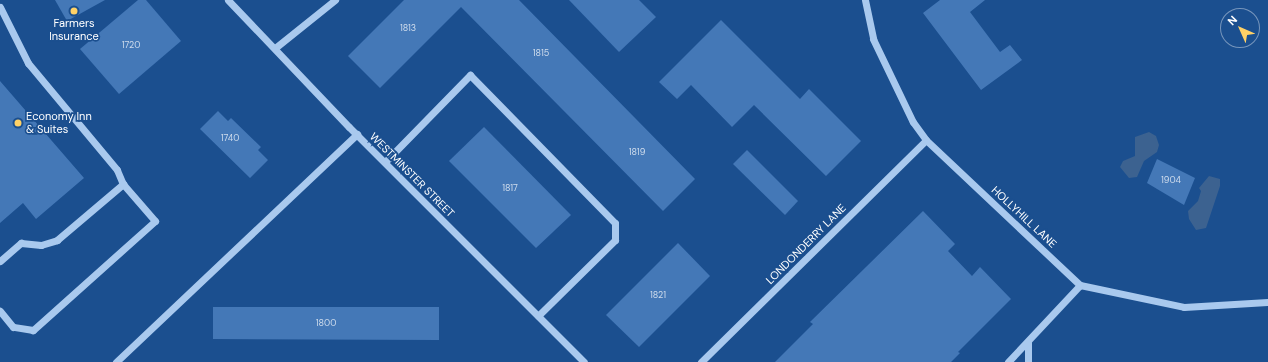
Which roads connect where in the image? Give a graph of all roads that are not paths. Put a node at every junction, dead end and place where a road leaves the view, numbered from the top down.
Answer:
1 (228, 0) edge
2 (335, 0) edge
3 (865, 0) edge
4 (0, 7) edge
5 (275, 48) junction
6 (356, 134) junction
7 (926, 140) junction
8 (385, 162) junction
9 (123, 184) junction
10 (0, 261) edge
11 (1080, 286) junction
12 (1268, 302) edge
13 (0, 311) edge
14 (538, 316) junction
15 (1028, 342) junction
16 (116, 362) edge
17 (584, 362) edge
18 (700, 362) edge
19 (1008, 362) edge
20 (1028, 362) edge

1 - 5 street, WESTMINSTER STREET
2 - 5 street
3 - 7 street, HOLLYHILL LANE
4 - 9 street
5 - 6 street, WESTMINSTER STREET
6 - 8 street, WESTMINSTER STREET
6 - 16 street
7 - 11 street, HOLLYHILL LANE
7 - 18 street, LONDONDERRY LANE
8 - 14 street, WESTMINSTER STREET
8 - 14 street
9 - 10 street
9 - 13 street
11 - 12 street
11 - 15 street
14 - 17 street, WESTMINSTER STREET
15 - 19 street
15 - 20 street

